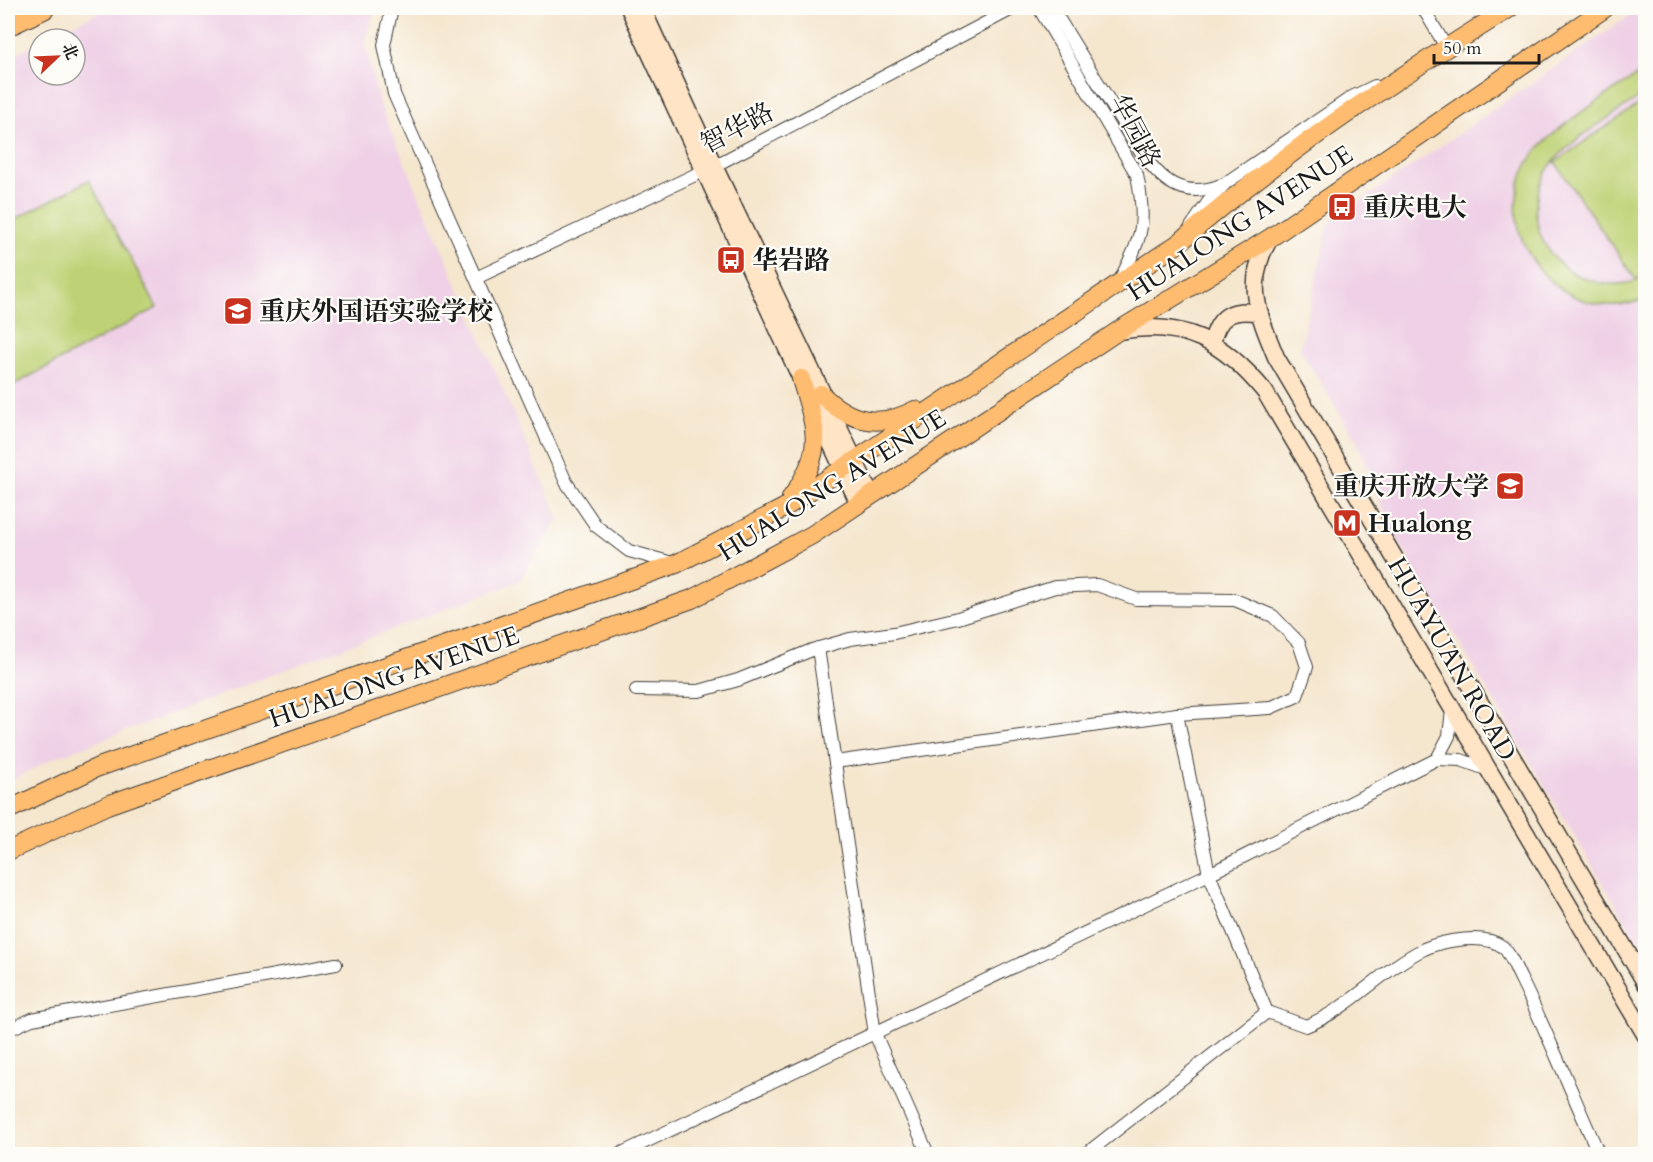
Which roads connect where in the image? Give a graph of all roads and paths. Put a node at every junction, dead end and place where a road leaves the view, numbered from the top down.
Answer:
1 (44, 8) edge
2 (392, 8) edge
3 (629, 8) edge
4 (642, 8) edge
5 (1014, 8) edge
6 (1039, 8) edge
7 (1052, 8) edge
8 (1423, 8) edge
9 (1510, 8) edge
10 (1605, 8) edge
11 (8, 25) edge
12 (1446, 47) junction
13 (1412, 69) junction
14 (708, 169) junction
15 (1227, 182) junction
16 (1270, 238) junction
17 (1179, 243) junction
18 (476, 278) junction
19 (1118, 284) junction
20 (1260, 313) junction
21 (1118, 331) junction
22 (1212, 343) junction
23 (801, 379) junction
24 (976, 380) junction
25 (821, 394) junction
26 (848, 464) junction
27 (865, 500) junction
28 (784, 508) junction
29 (676, 564) junction
30 (818, 648) junction
31 (636, 690) dead end
32 (1452, 710) junction
33 (1177, 714) junction
34 (1437, 759) junction
35 (835, 762) junction
36 (1486, 769) junction
37 (8, 810) edge
38 (8, 851) edge
39 (1209, 874) junction
40 (336, 964) dead end
41 (1646, 984) edge
42 (1267, 1012) junction
43 (8, 1030) edge
44 (875, 1034) junction
45 (1646, 1036) edge
46 (620, 1155) edge
47 (928, 1155) edge
48 (1086, 1155) edge
49 (1599, 1155) edge

1 - 11 highway
2 - 18 street
3 - 14 main road
4 - 14 main road
5 - 14 street, 智华路
6 - 19 street, 华园路
7 - 15 street, 华园路
8 - 12 street
9 - 12 main road, HUALONG AVENUE
10 - 16 main road, HUALONG AVENUE
12 - 13 main road, HUALONG AVENUE
13 - 15 street, HUALONG AVENUE
13 - 17 main road, HUALONG AVENUE
14 - 18 street, 智华路
14 - 23 main road
14 - 25 main road
15 - 17 street, HUALONG AVENUE
16 - 20 main road, HUAYUAN ROAD
16 - 21 main road, HUALONG AVENUE
17 - 19 main road, HUALONG AVENUE
18 - 29 street
19 - 24 main road, HUALONG AVENUE
20 - 22 main road
20 - 41 main road, HUAYUAN ROAD
21 - 22 main road, HUAYUAN ROAD
21 - 27 main road, HUALONG AVENUE
22 - 32 main road, HUAYUAN ROAD
23 - 26 main road
23 - 28 main road
24 - 25 main road
24 - 26 main road, HUALONG AVENUE
25 - 26 main road
26 - 27 main road
26 - 28 main road, HUALONG AVENUE
27 - 38 main road, HUALONG AVENUE
28 - 29 main road, HUALONG AVENUE
29 - 37 main road, HUALONG AVENUE
30 - 31 street
30 - 33 street
30 - 35 street
32 - 34 street
32 - 36 main road, HUAYUAN ROAD
33 - 35 street
33 - 39 street
34 - 36 street
34 - 39 street
35 - 44 street
36 - 45 main road, HUAYUAN ROAD
39 - 42 street
39 - 44 street
40 - 43 street
42 - 48 street
42 - 49 street
44 - 46 street
44 - 47 street

